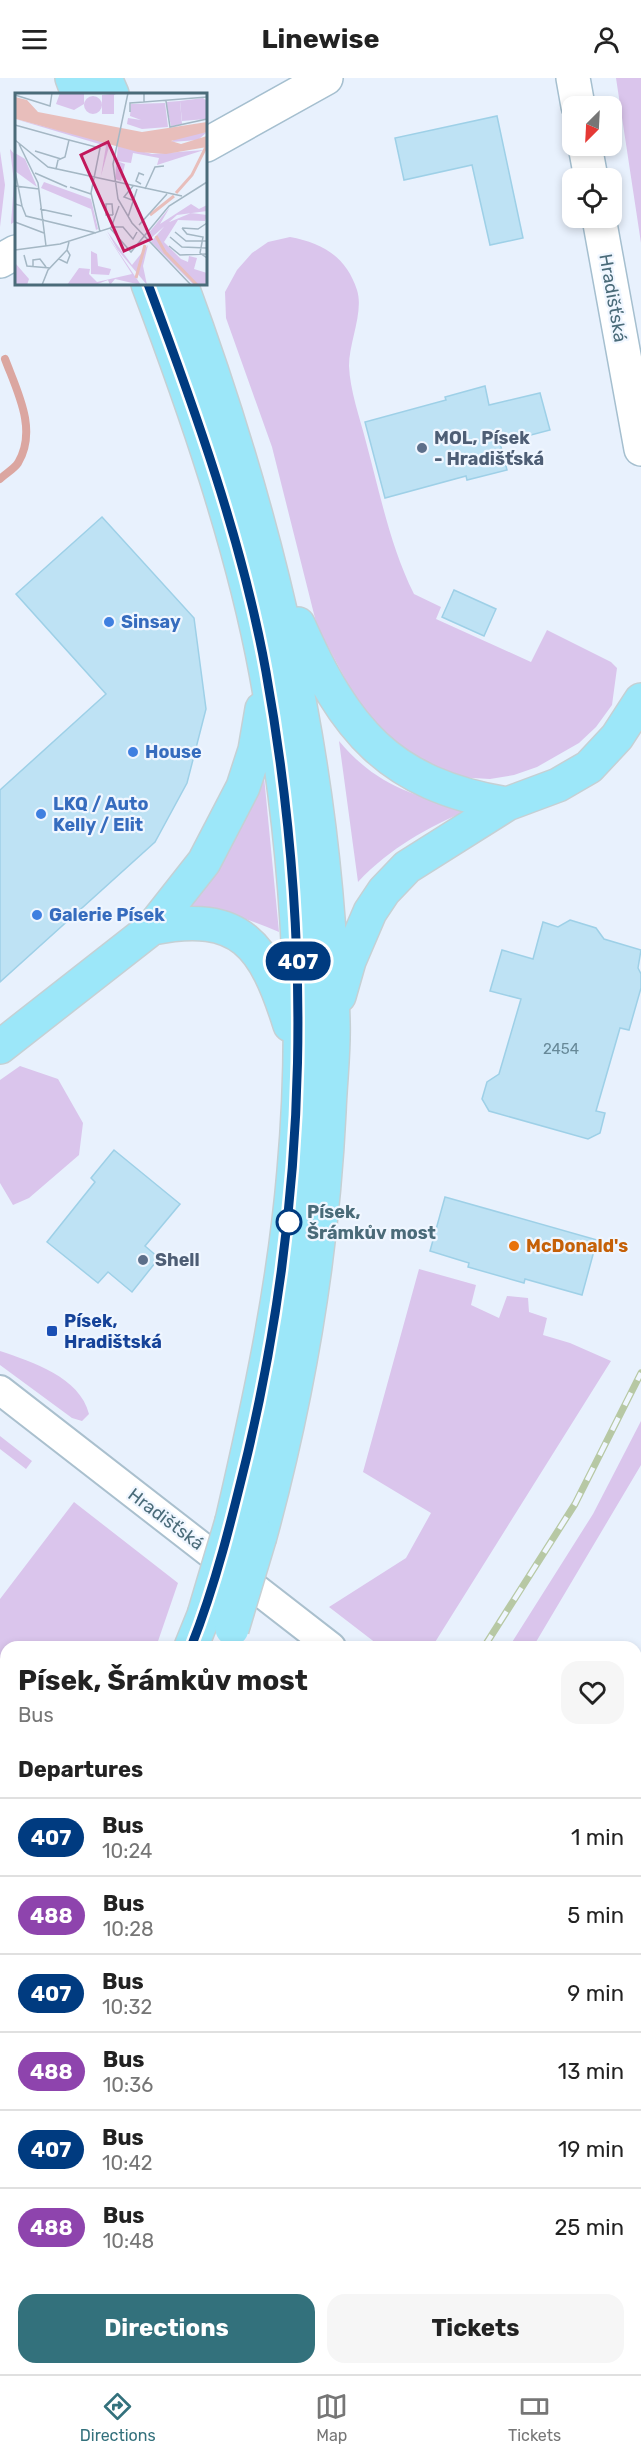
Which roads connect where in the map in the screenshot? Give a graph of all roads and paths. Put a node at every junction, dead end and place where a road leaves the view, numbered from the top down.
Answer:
1 (72, 78) edge
2 (105, 78) edge
3 (326, 78) edge
4 (573, 78) edge
5 (78, 93) edge
6 (112, 93) edge
7 (576, 96) edge
8 (207, 144) edge
9 (601, 228) edge
10 (15, 253) edge
11 (0, 261) edge
12 (148, 285) edge
13 (181, 285) edge
14 (641, 449) edge
15 (269, 555) junction
16 (266, 670) junction
17 (641, 700) edge
18 (507, 804) junction
19 (152, 928) junction
20 (333, 1024) junction
21 (0, 1047) edge
22 (298, 1066) junction
23 (0, 1390) edge
24 (229, 1638) edge
25 (193, 1641) edge
26 (323, 1641) edge

1 - 5 highway
2 - 6 highway
3 - 8 street
4 - 7 street
9 - 14 street, Hradišťská
10 - 11 street
12 - 16 highway
13 - 15 highway
15 - 18 highway
15 - 20 highway
16 - 19 highway
16 - 22 highway
17 - 18 highway
18 - 20 highway
19 - 21 highway
19 - 22 highway
20 - 24 highway, bridge
22 - 25 highway, bridge
23 - 26 street, Hradišťská

